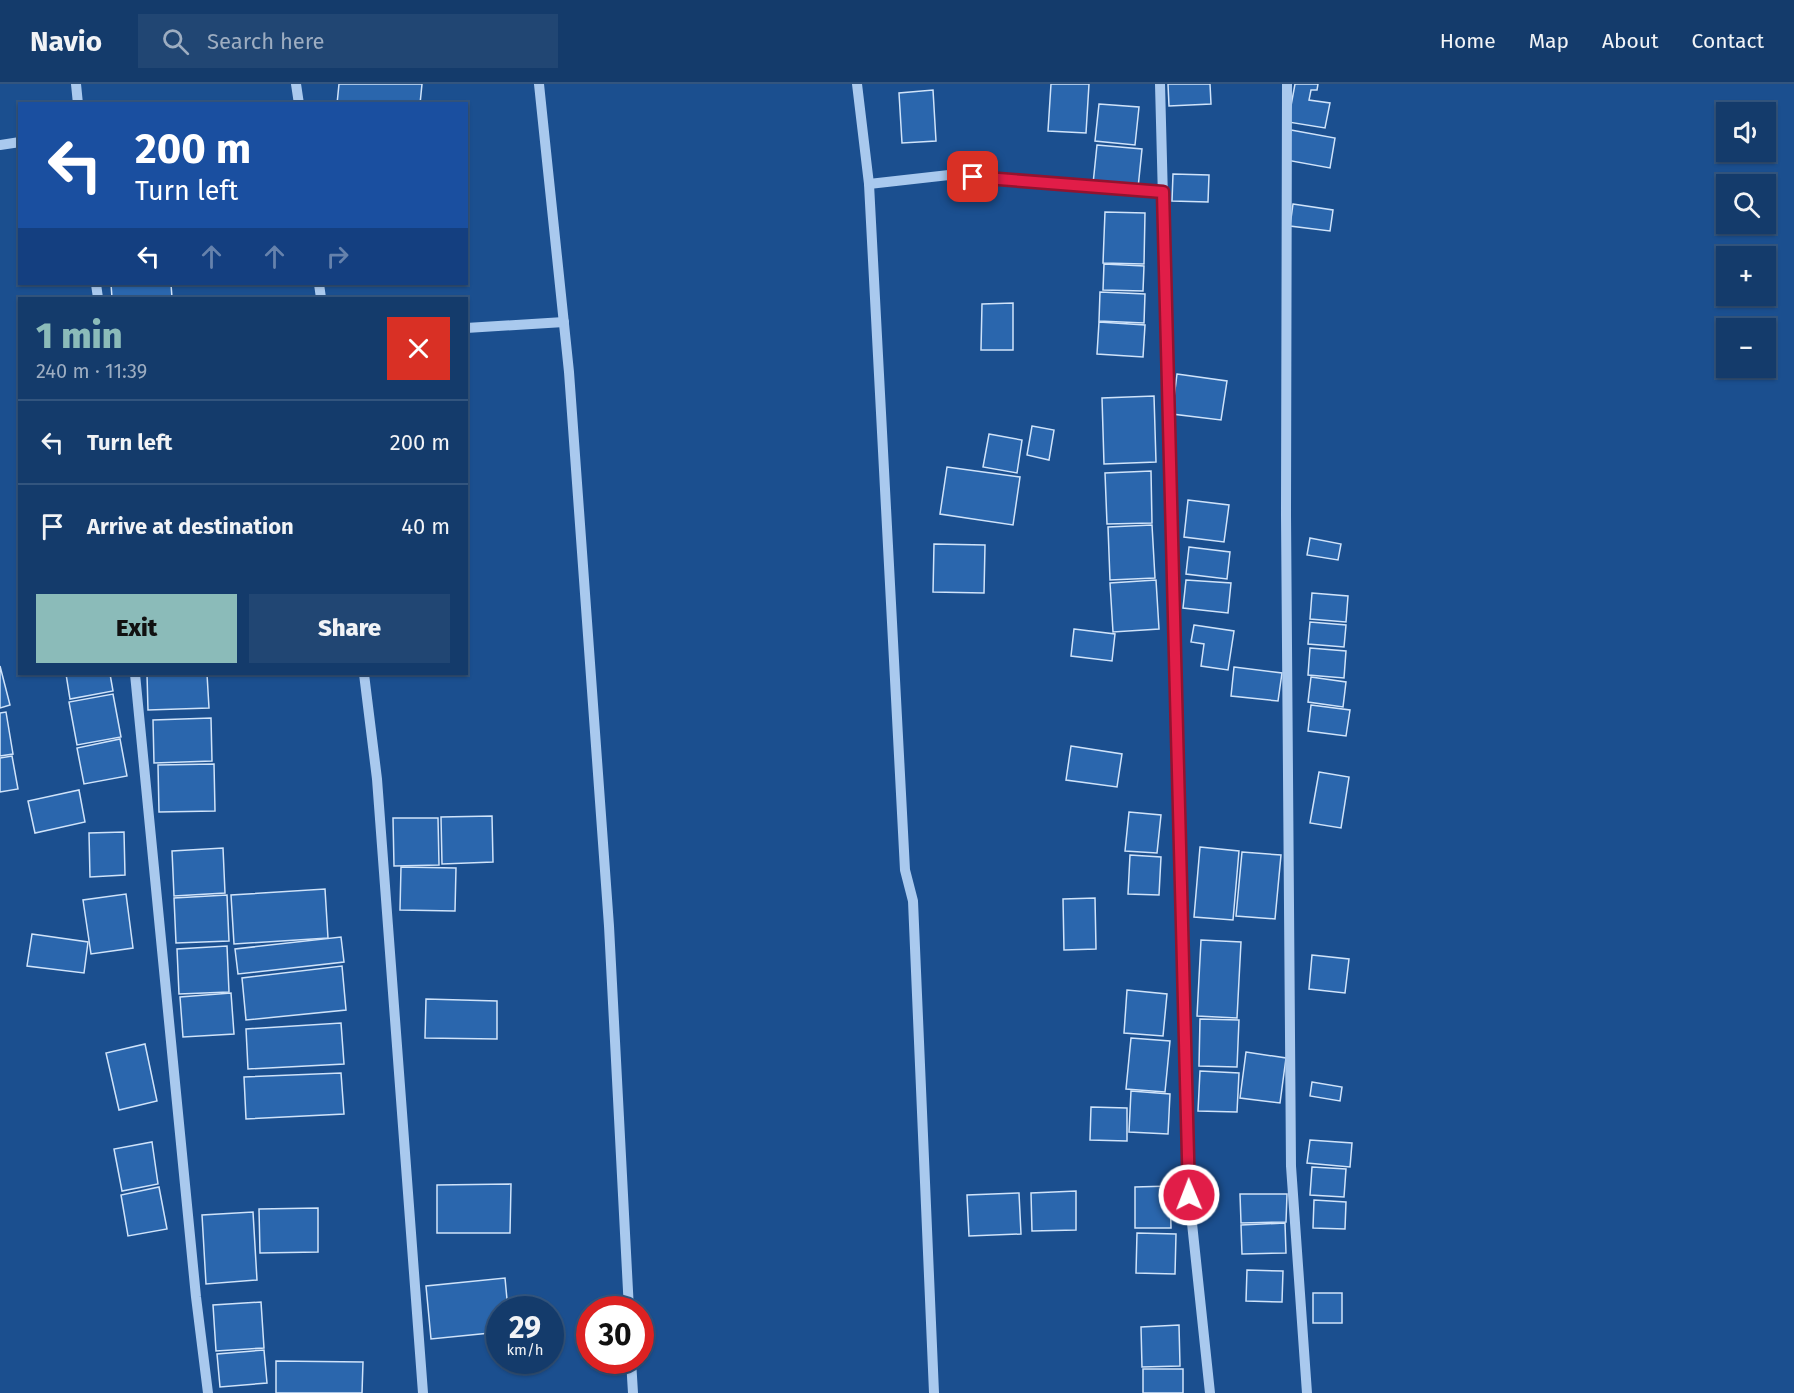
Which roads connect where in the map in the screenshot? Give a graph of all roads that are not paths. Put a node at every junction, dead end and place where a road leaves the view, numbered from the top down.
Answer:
1 (76, 84) edge
2 (296, 84) edge
3 (539, 84) edge
4 (857, 84) edge
5 (1160, 84) edge
6 (1287, 84) edge
7 (78, 102) edge
8 (298, 102) edge
9 (18, 142) edge
10 (0, 145) edge
11 (868, 184) junction
12 (1163, 192) junction
13 (564, 322) junction
14 (468, 328) edge
15 (135, 675) edge
16 (364, 675) edge
17 (628, 1296) edge
18 (632, 1374) edge
19 (208, 1393) edge
20 (423, 1393) edge
21 (633, 1393) edge
22 (934, 1393) edge
23 (1210, 1393) edge
24 (1307, 1393) edge

1 - 7 street
2 - 8 street
3 - 13 street
4 - 11 street
5 - 12 street
6 - 24 street
9 - 10 street
11 - 12 street
11 - 22 street
12 - 23 street
13 - 14 street
13 - 17 street
15 - 19 street
16 - 20 street
18 - 21 street

